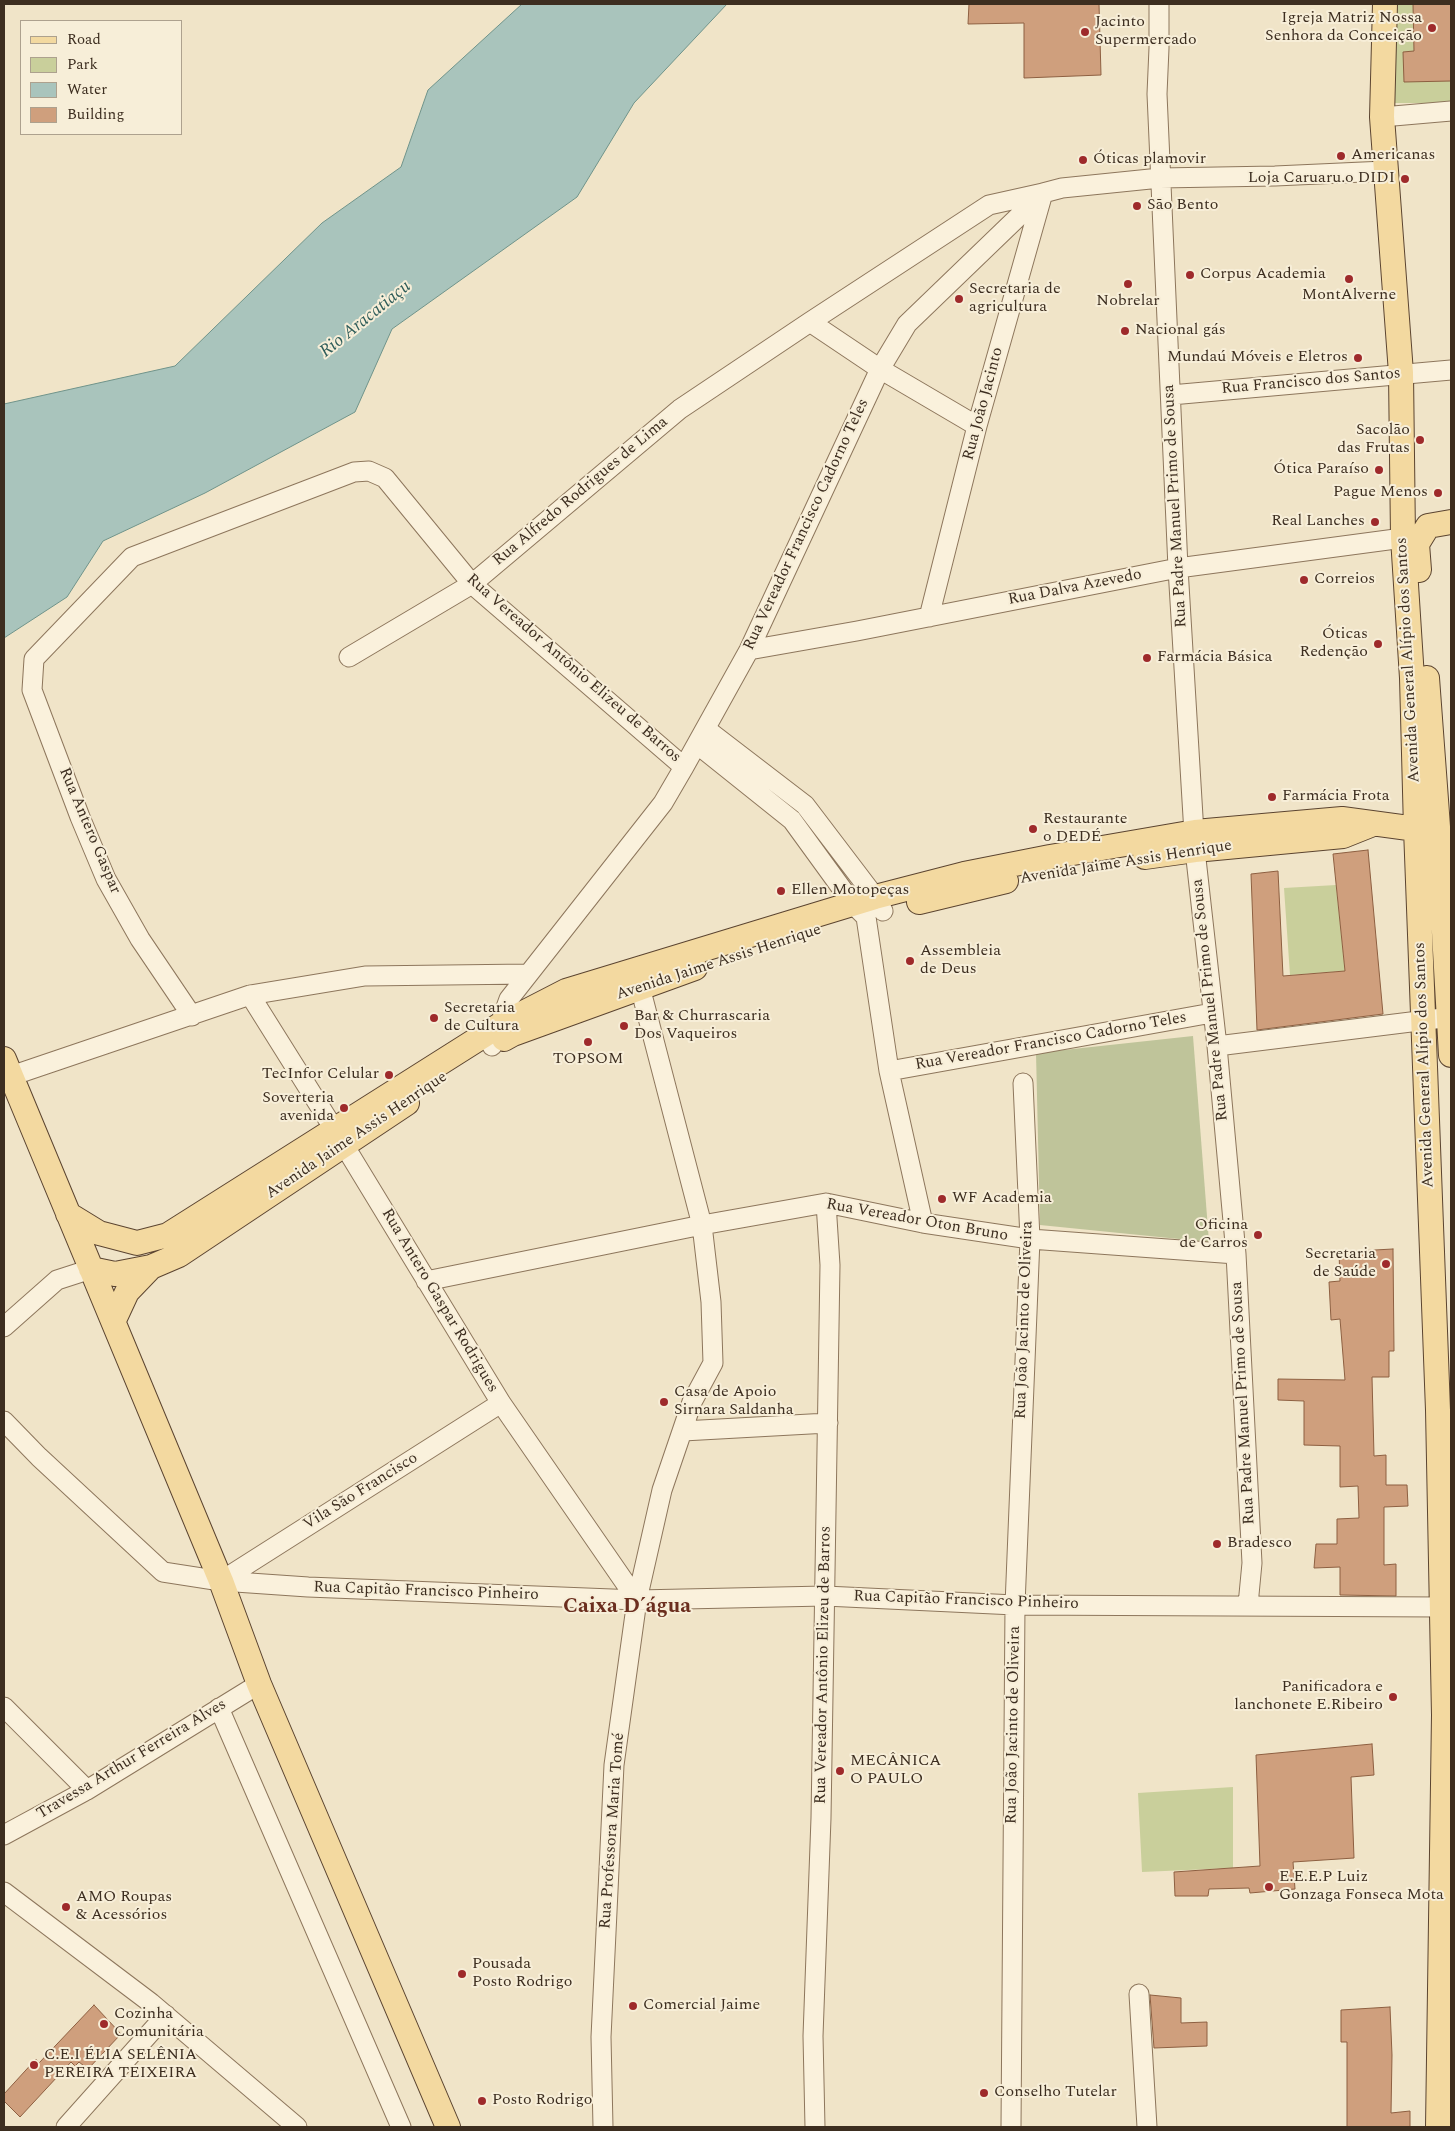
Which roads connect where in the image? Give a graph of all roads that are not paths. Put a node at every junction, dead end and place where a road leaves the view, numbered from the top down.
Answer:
1 (1159, 4) edge
2 (1385, 4) edge
3 (1451, 111) edge
4 (1382, 116) junction
5 (1385, 171) junction
6 (1160, 178) junction
7 (1043, 193) junction
8 (810, 322) junction
9 (880, 369) junction
10 (1451, 370) edge
11 (1402, 373) junction
12 (1171, 395) junction
13 (977, 426) junction
14 (1451, 522) edge
15 (1403, 538) junction
16 (1178, 568) junction
17 (472, 584) junction
18 (929, 617) junction
19 (749, 650) junction
20 (349, 657) dead end
21 (34, 659) joint
22 (701, 736) junction
23 (684, 767) junction
24 (1435, 827) edge
25 (1195, 841) junction
26 (869, 907) junction
27 (528, 974) junction
28 (640, 987) junction
29 (250, 995) junction
30 (1212, 1013) junction
31 (192, 1016) junction
32 (1450, 1017) edge
33 (1424, 1019) junction
34 (496, 1036) junction
35 (1217, 1046) junction
36 (1451, 1055) edge
37 (8, 1068) edge
38 (889, 1071) junction
39 (1023, 1084) dead end
40 (339, 1138) junction
41 (826, 1203) junction
42 (68, 1214) junction
43 (923, 1223) junction
44 (702, 1225) junction
45 (1030, 1239) junction
46 (137, 1244) junction
47 (1236, 1254) junction
48 (151, 1267) junction
49 (91, 1269) junction
50 (426, 1281) junction
51 (114, 1320) junction
52 (4, 1327) edge
53 (501, 1403) junction
54 (1445, 1410) edge
55 (4, 1421) edge
56 (828, 1423) junction
57 (683, 1431) junction
58 (221, 1581) junction
59 (825, 1596) junction
60 (637, 1600) junction
61 (1015, 1605) junction
62 (1248, 1605) junction
63 (1441, 1607) junction
64 (259, 1684) junction
65 (4, 1707) edge
66 (219, 1708) junction
67 (1448, 1715) edge
68 (87, 1790) junction
69 (4, 1835) edge
70 (4, 1892) edge
71 (1139, 1994) dead end
72 (166, 2015) junction
73 (66, 2127) edge
74 (297, 2127) edge
75 (401, 2127) edge
76 (448, 2127) edge
77 (603, 2127) edge
78 (815, 2127) edge
79 (1011, 2127) edge
80 (1147, 2127) edge
81 (1438, 2127) edge

1 - 6 street, Rua Padre Manuel Primo de Sousa
2 - 4 main road, Avenida General Alípio dos Santos
3 - 4 street
4 - 5 main road, Avenida General Alípio dos Santos
5 - 6 street
5 - 11 main road, Avenida General Alípio dos Santos
6 - 7 street
6 - 12 street, Rua Padre Manuel Primo de Sousa
7 - 8 street, Rua Alfredo Rodrigues de Lima
7 - 9 street, Rua Vereador Francisco Cadorno Teles
7 - 13 street, Rua João Jacinto
8 - 9 street
8 - 17 street, Rua Alfredo Rodrigues de Lima
9 - 13 street
9 - 19 street, Rua Vereador Francisco Cadorno Teles
10 - 11 street, Rua Francisco dos Santos
11 - 12 street, Rua Francisco dos Santos
11 - 15 main road, Avenida General Alípio dos Santos
12 - 16 street, Rua Padre Manuel Primo de Sousa
13 - 18 street, Rua João Jacinto
14 - 24 main road, Avenida General Alípio dos Santos
15 - 16 street, Rua Dalva Azevedo
15 - 24 main road, Avenida General Alípio dos Santos
16 - 18 street, Rua Dalva Azevedo
16 - 25 street, Rua Padre Manuel Primo de Sousa
17 - 20 street, Rua Alfredo Rodrigues de Lima
17 - 21 street, Rua Vereador Antônio Elizeu de Barros
17 - 23 street, Rua Vereador Antônio Elizeu de Barros
18 - 19 street, Rua Dalva Azevedo
19 - 22 street, Rua Vereador Francisco Cadorno Teles
21 - 31 street, Rua Antero Gaspar
22 - 23 street, Rua Vereador Francisco Cadorno Teles
22 - 26 street
23 - 27 street, Rua Vereador Francisco Cadorno Teles
24 - 25 main road, Avenida Jaime Assis Henrique
24 - 32 main road, Avenida General Alípio dos Santos
24 - 33 main road, Avenida General Alípio dos Santos
25 - 26 main road, Avenida Jaime Assis Henrique
25 - 30 street, Rua Padre Manuel Primo de Sousa
26 - 28 main road, Avenida Jaime Assis Henrique
26 - 34 main road
26 - 38 street
27 - 29 street
27 - 34 street, Rua Vereador Francisco Cadorno Teles
28 - 34 main road, Avenida Jaime Assis Henrique
28 - 44 street, Rua Professora Maria Tomé
29 - 31 street
29 - 40 street, Rua Antero Gaspar Rodrigues
30 - 35 street, Rua Padre Manuel Primo de Sousa
30 - 38 street, Rua Vereador Francisco Cadorno Teles
31 - 37 street
32 - 33 street
32 - 36 main road, Avenida General Alípio dos Santos
33 - 35 street
33 - 54 main road, Avenida General Alípio dos Santos
34 - 40 main road, Avenida Jaime Assis Henrique
35 - 47 street, Rua Padre Manuel Primo de Sousa
37 - 42 main road
38 - 43 street
39 - 45 street, Rua João Jacinto de Oliveira
40 - 46 main road
40 - 48 main road, Avenida Jaime Assis Henrique
40 - 50 street, Rua Antero Gaspar Rodrigues
41 - 43 street, Rua Vereador Oton Bruno
41 - 44 street, Rua Vereador Oton Bruno
41 - 56 street, Rua Vereador Antônio Elizeu de Barros
42 - 46 main road
42 - 49 main road
43 - 45 street, Rua Vereador Oton Bruno
44 - 50 street, Rua Vereador Oton Bruno
44 - 57 street, Rua Professora Maria Tomé
45 - 47 street, Rua Vereador Oton Bruno
45 - 61 street, Rua João Jacinto de Oliveira
46 - 49 main road
47 - 62 street, Rua Padre Manuel Primo de Sousa
48 - 49 main road
48 - 51 main road, Avenida Jaime Assis Henrique
49 - 51 main road
49 - 52 street
50 - 53 street, Rua Antero Gaspar Rodrigues
51 - 58 main road
53 - 58 street, Vila São Francisco
53 - 60 street, Rua Antero Gaspar Rodrigues
54 - 63 main road, Avenida General Alípio dos Santos
55 - 58 street, Rua Capitão Francisco Pinheiro
56 - 57 street
56 - 59 street, Rua Vereador Antônio Elizeu de Barros
57 - 60 street, Rua Professora Maria Tomé
58 - 60 street, Rua Capitão Francisco Pinheiro
58 - 64 main road
59 - 60 street, Rua Capitão Francisco Pinheiro
59 - 61 street, Rua Capitão Francisco Pinheiro
59 - 78 street, Rua Vereador Antônio Elizeu de Barros
60 - 77 street, Rua Professora Maria Tomé
61 - 62 street, Rua Capitão Francisco Pinheiro
61 - 79 street, Rua João Jacinto de Oliveira
62 - 63 street, Rua Capitão Francisco Pinheiro
63 - 67 main road, Avenida General Alípio dos Santos
64 - 66 street, Travessa Arthur Ferreira Alves
64 - 76 main road
65 - 68 street
66 - 68 street, Travessa Arthur Ferreira Alves
66 - 75 street
67 - 81 main road, Avenida General Alípio dos Santos
68 - 69 street, Travessa Arthur Ferreira Alves
70 - 72 street
71 - 80 street
72 - 73 street
72 - 74 street

